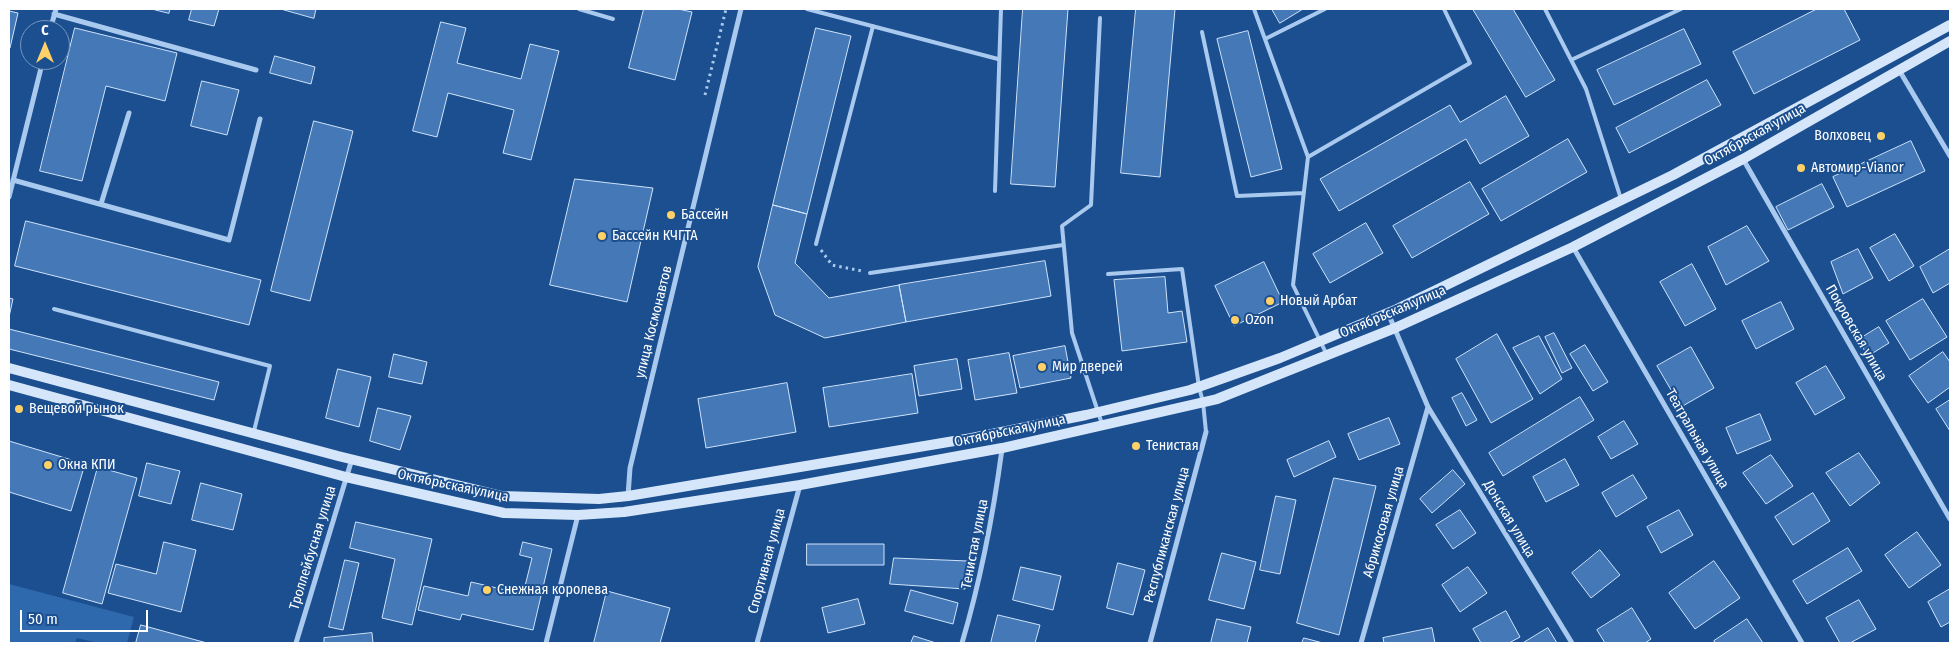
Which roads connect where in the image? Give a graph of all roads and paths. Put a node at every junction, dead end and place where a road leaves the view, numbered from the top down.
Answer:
1 (579, 9) edge
2 (726, 9) edge
3 (741, 9) edge
4 (807, 9) edge
5 (1001, 9) edge
6 (1254, 9) edge
7 (1325, 9) edge
8 (1444, 9) edge
9 (1545, 9) edge
10 (1681, 9) edge
11 (55, 11) edge
12 (1100, 18) dead end
13 (613, 19) dead end
14 (1950, 25) edge
15 (873, 26) junction
16 (1202, 32) dead end
17 (1266, 40) junction
18 (1950, 41) edge
19 (998, 58) junction
20 (1571, 60) junction
21 (40, 70) edge
22 (256, 70) dead end
23 (1898, 70) junction
24 (705, 96) dead end
25 (130, 113) dead end
26 (260, 119) dead end
27 (1950, 156) edge
28 (1308, 157) junction
29 (1743, 159) junction
30 (13, 180) junction
31 (994, 191) dead end
32 (1304, 193) junction
33 (9, 197) edge
34 (1621, 200) junction
35 (101, 204) junction
36 (816, 244) joint
37 (1064, 245) junction
38 (1573, 247) junction
39 (870, 273) joint
40 (1108, 274) dead end
41 (54, 309) dead end
42 (1388, 313) junction
43 (1395, 328) junction
44 (1321, 341) junction
45 (1327, 355) junction
46 (9, 368) edge
47 (9, 385) edge
48 (1199, 387) junction
49 (1203, 402) junction
50 (1428, 407) junction
51 (1098, 412) junction
52 (1102, 424) junction
53 (1206, 432) joint
54 (253, 434) junction
55 (1002, 448) junction
56 (352, 460) junction
57 (346, 477) junction
58 (800, 485) junction
59 (628, 496) junction
60 (578, 515) junction
61 (1950, 519) edge
62 (296, 643) edge
63 (546, 643) edge
64 (757, 643) edge
65 (962, 643) edge
66 (1150, 643) edge
67 (1361, 643) edge
68 (1572, 643) edge
69 (1802, 643) edge

1 - 13 lane
2 - 24 path
3 - 59 street, улица Космонавтов
4 - 15 lane
5 - 19 lane
6 - 17 lane
7 - 17 lane
8 - 28 lane
9 - 20 lane
10 - 20 lane
11 - 22 street
12 - 37 lane
14 - 34 main road, Октябрьская улица
15 - 19 lane
15 - 36 lane
16 - 32 lane
17 - 28 lane
18 - 23 main road, Октябрьская улица
19 - 31 lane
20 - 34 lane
21 - 30 street
23 - 27 street
23 - 29 main road, Октябрьская улица
25 - 35 street
26 - 35 street
28 - 32 lane
29 - 38 main road, Октябрьская улица
29 - 61 street, Покровская улица
30 - 33 street
30 - 35 street
32 - 44 lane
34 - 42 main road, Октябрьская улица
36 - 39 path
37 - 39 lane
37 - 51 lane
38 - 43 main road, Октябрьская улица
38 - 69 street, Театральная улица
40 - 48 lane
41 - 54 lane
42 - 43 street, Донская улица
42 - 44 main road, Октябрьская улица
43 - 45 main road, Октябрьская улица
43 - 50 street, Донская улица
44 - 45 lane
44 - 48 main road, Октябрьская улица
45 - 49 main road, Октябрьская улица
46 - 54 main road, Октябрьская улица
47 - 57 main road, Октябрьская улица
48 - 49 lane
48 - 51 main road, Октябрьская улица
49 - 52 main road, Октябрьская улица
49 - 53 lane
50 - 67 street, Абрикосовая улица
50 - 68 street, Донская улица
51 - 52 lane
51 - 59 main road, Октябрьская улица
52 - 55 main road, Октябрьская улица
53 - 66 street, Республиканская улица
54 - 56 main road, Октябрьская улица
55 - 58 main road, Октябрьская улица
55 - 65 street, Тенистая улица
56 - 57 street, Троллейбусная улица
56 - 59 main road, Октябрьская улица
57 - 60 main road, Октябрьская улица
57 - 62 street, Троллейбусная улица
58 - 60 main road, Октябрьская улица
58 - 64 street, Спортивная улица
60 - 63 street

